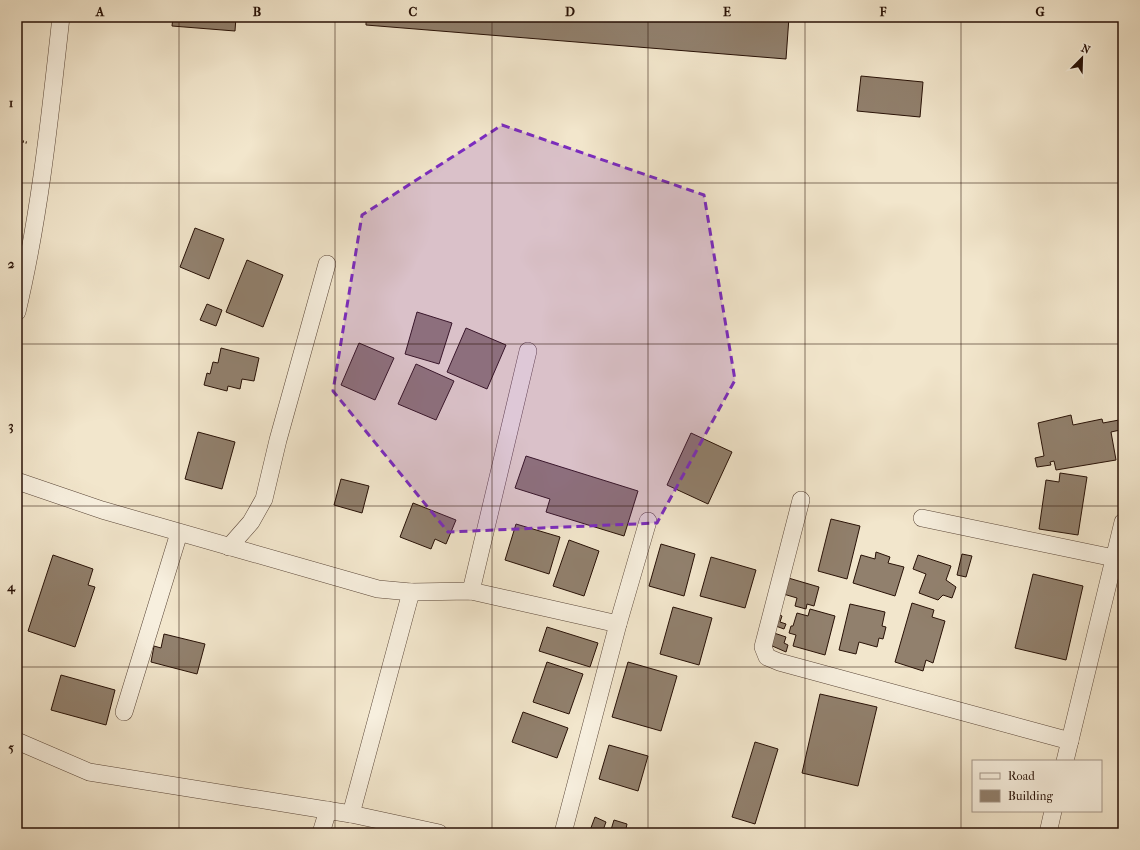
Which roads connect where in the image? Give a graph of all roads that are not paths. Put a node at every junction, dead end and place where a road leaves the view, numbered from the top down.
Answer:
1 (61, 17) edge
2 (327, 264) dead end
3 (17, 312) edge
4 (528, 351) dead end
5 (17, 481) edge
6 (801, 500) dead end
7 (922, 518) dead end
8 (648, 521) dead end
9 (1123, 522) edge
10 (179, 533) junction
11 (229, 547) junction
12 (1114, 558) junction
13 (471, 591) junction
14 (411, 592) junction
15 (618, 624) junction
16 (124, 712) dead end
17 (17, 741) edge
18 (1070, 741) junction
19 (1065, 760) edge
20 (328, 810) junction
21 (1053, 812) edge
22 (351, 814) junction
23 (321, 833) edge
24 (439, 833) edge
25 (563, 833) edge
26 (1048, 833) edge

1 - 3 street
2 - 11 street
4 - 13 street
5 - 10 street
6 - 18 street
7 - 12 street
8 - 15 street
9 - 12 street
10 - 11 street
10 - 16 street
11 - 14 street
12 - 18 street
13 - 14 street
13 - 15 street
14 - 22 street
15 - 25 street
17 - 20 street
18 - 19 street
20 - 22 street
20 - 23 street
21 - 26 street
22 - 24 street

